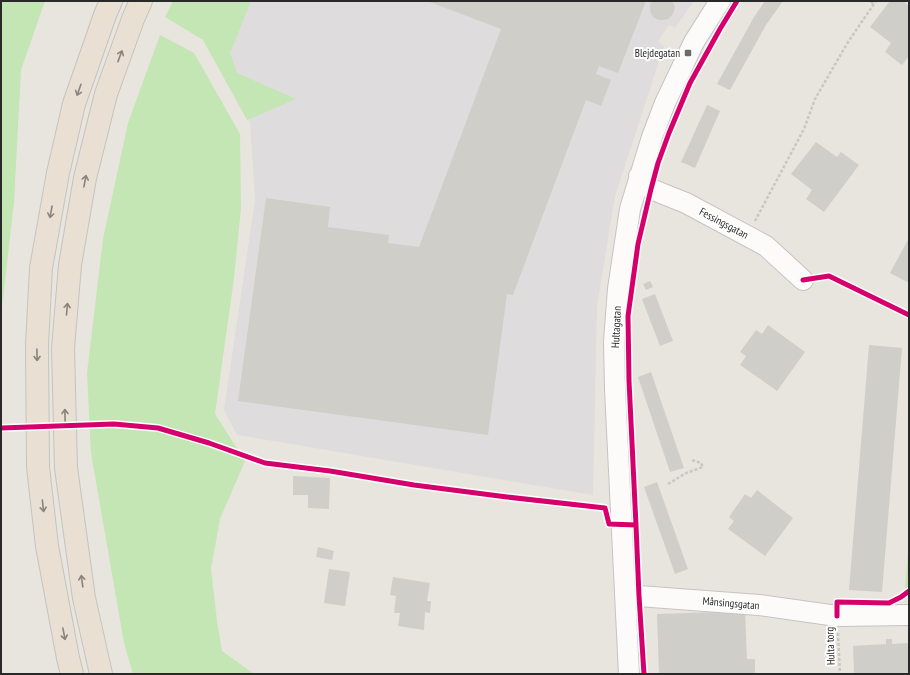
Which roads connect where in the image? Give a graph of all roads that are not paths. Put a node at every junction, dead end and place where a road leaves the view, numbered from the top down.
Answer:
1 (111, 1) edge
2 (141, 1) edge
3 (720, 1) edge
4 (639, 176) junction
5 (803, 280) dead end
6 (625, 594) junction
7 (909, 615) edge
8 (72, 674) edge
9 (101, 674) edge
10 (628, 674) edge

1 -> 8 highway
9 -> 2 highway
3 - 4 street, Hultagatan
4 - 5 street, Fessingsgatan
4 - 6 street, Hultagatan
6 - 7 street, Månsingsgatan
6 - 10 street, Hultagatan

